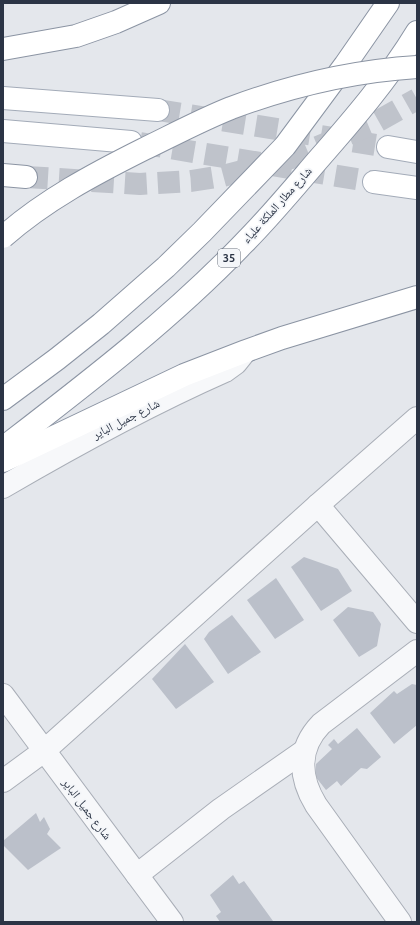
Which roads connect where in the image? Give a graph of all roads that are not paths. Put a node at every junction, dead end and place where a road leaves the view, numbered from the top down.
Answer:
1 (159, 3) edge
2 (388, 3) edge
3 (417, 32) edge
4 (3, 50) edge
5 (417, 67) edge
6 (3, 98) edge
7 (158, 110) tunnel mouth
8 (3, 131) edge
9 (131, 142) tunnel mouth
10 (388, 148) tunnel mouth
11 (417, 152) edge
12 (3, 175) edge
13 (26, 177) tunnel mouth
14 (374, 182) tunnel mouth
15 (417, 188) edge
16 (3, 237) edge
17 (417, 297) edge
18 (246, 351) junction
19 (3, 399) edge
20 (417, 418) edge
21 (3, 448) edge
22 (3, 461) edge
23 (3, 488) edge
24 (318, 505) junction
25 (417, 622) edge
26 (417, 651) edge
27 (3, 695) edge
28 (44, 751) junction
29 (304, 751) junction
30 (3, 781) edge
31 (137, 875) junction
32 (172, 922) edge
33 (400, 922) edge

1 - 4 main road
2 - 19 main road
3 - 21 main road, شارع مطار الملكة علياء / 35
5 - 16 main road, bridge
6 - 7 main road
8 - 9 main road
10 - 11 main road
12 - 13 main road
14 - 15 main road
17 - 18 main road
18 - 22 main road
18 - 23 street, شارع جميل الباير
20 - 24 street
24 - 25 street
24 - 28 street
26 - 29 street
27 - 28 street, شارع جميل الباير
28 - 30 street
28 - 31 street, شارع جميل الباير
29 - 31 street
29 - 33 street
31 - 32 street, شارع جميل الباير

